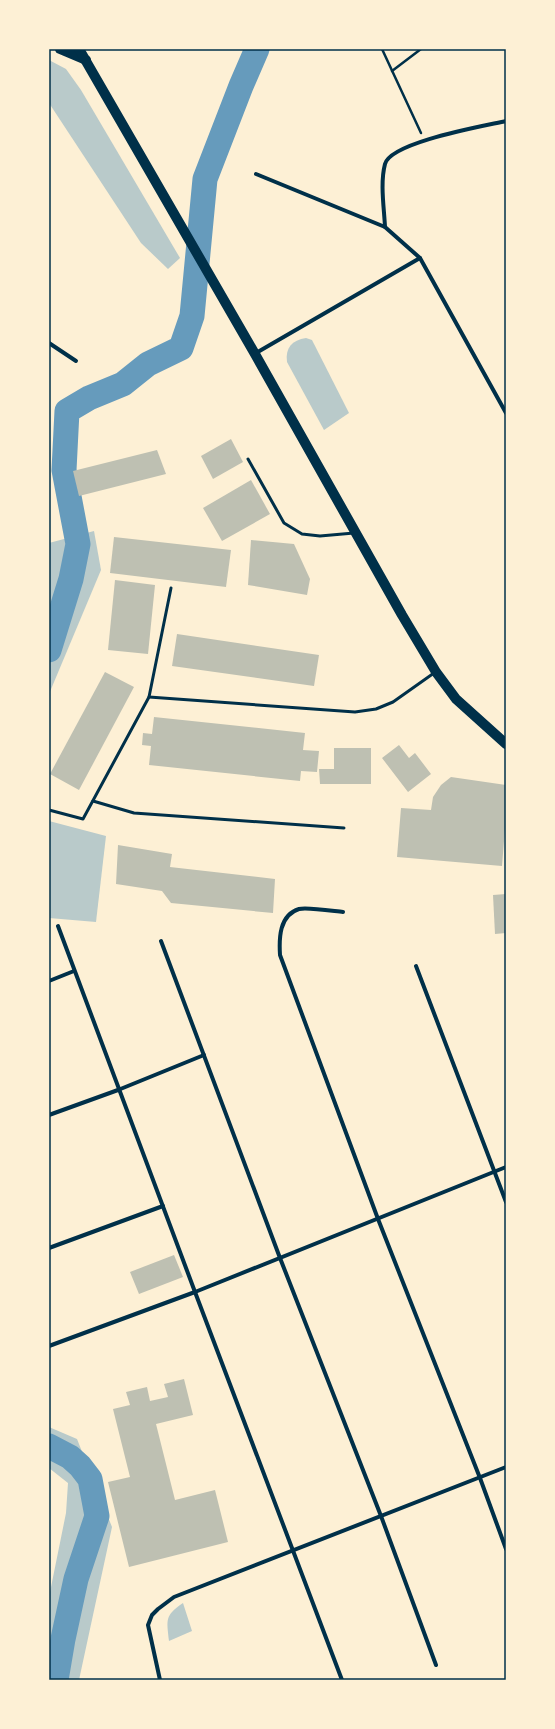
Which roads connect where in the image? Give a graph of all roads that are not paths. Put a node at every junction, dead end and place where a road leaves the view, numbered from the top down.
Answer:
1 (60, 49) edge
2 (79, 49) edge
3 (86, 60) junction
4 (506, 121) edge
5 (256, 174) dead end
6 (385, 228) junction
7 (420, 258) junction
8 (49, 342) edge
9 (255, 354) junction
10 (76, 361) dead end
11 (506, 413) edge
12 (248, 459) dead end
13 (356, 533) junction
14 (171, 588) dead end
15 (436, 672) junction
16 (149, 697) junction
17 (506, 744) edge
18 (93, 801) junction
19 (49, 810) edge
20 (344, 828) dead end
21 (343, 912) dead end
22 (58, 926) dead end
23 (161, 941) dead end
24 (416, 966) dead end
25 (74, 971) junction
26 (49, 981) edge
27 (204, 1055) junction
28 (118, 1090) junction
29 (49, 1115) edge
30 (506, 1167) edge
31 (494, 1172) junction
32 (506, 1202) edge
33 (162, 1206) junction
34 (378, 1219) junction
35 (49, 1248) edge
36 (280, 1258) junction
37 (195, 1292) junction
38 (49, 1346) edge
39 (506, 1467) edge
40 (480, 1478) junction
41 (381, 1516) junction
42 (506, 1549) edge
43 (294, 1550) junction
44 (436, 1665) dead end
45 (160, 1680) edge
46 (342, 1680) edge

1 - 3 main road
2 - 3 main road
3 - 9 main road
4 - 6 street
5 - 6 street
6 - 7 street
7 - 9 street
7 - 11 street
8 - 10 street
9 - 13 main road
12 - 13 lane
13 - 15 main road
14 - 16 lane
15 - 16 lane
15 - 17 main road
16 - 18 lane
18 - 19 lane
18 - 20 lane
21 - 34 street
22 - 25 street
23 - 27 street
24 - 31 street
25 - 26 street
25 - 28 street
27 - 28 street
27 - 36 street
28 - 29 street
28 - 33 street
30 - 31 street
31 - 32 street
31 - 34 street
33 - 35 street
33 - 37 street
34 - 36 street
34 - 40 street
36 - 37 street
36 - 41 street
37 - 38 street
37 - 43 street
39 - 40 street
40 - 41 street
40 - 42 street
41 - 43 street
41 - 44 street
43 - 45 street
43 - 46 street

